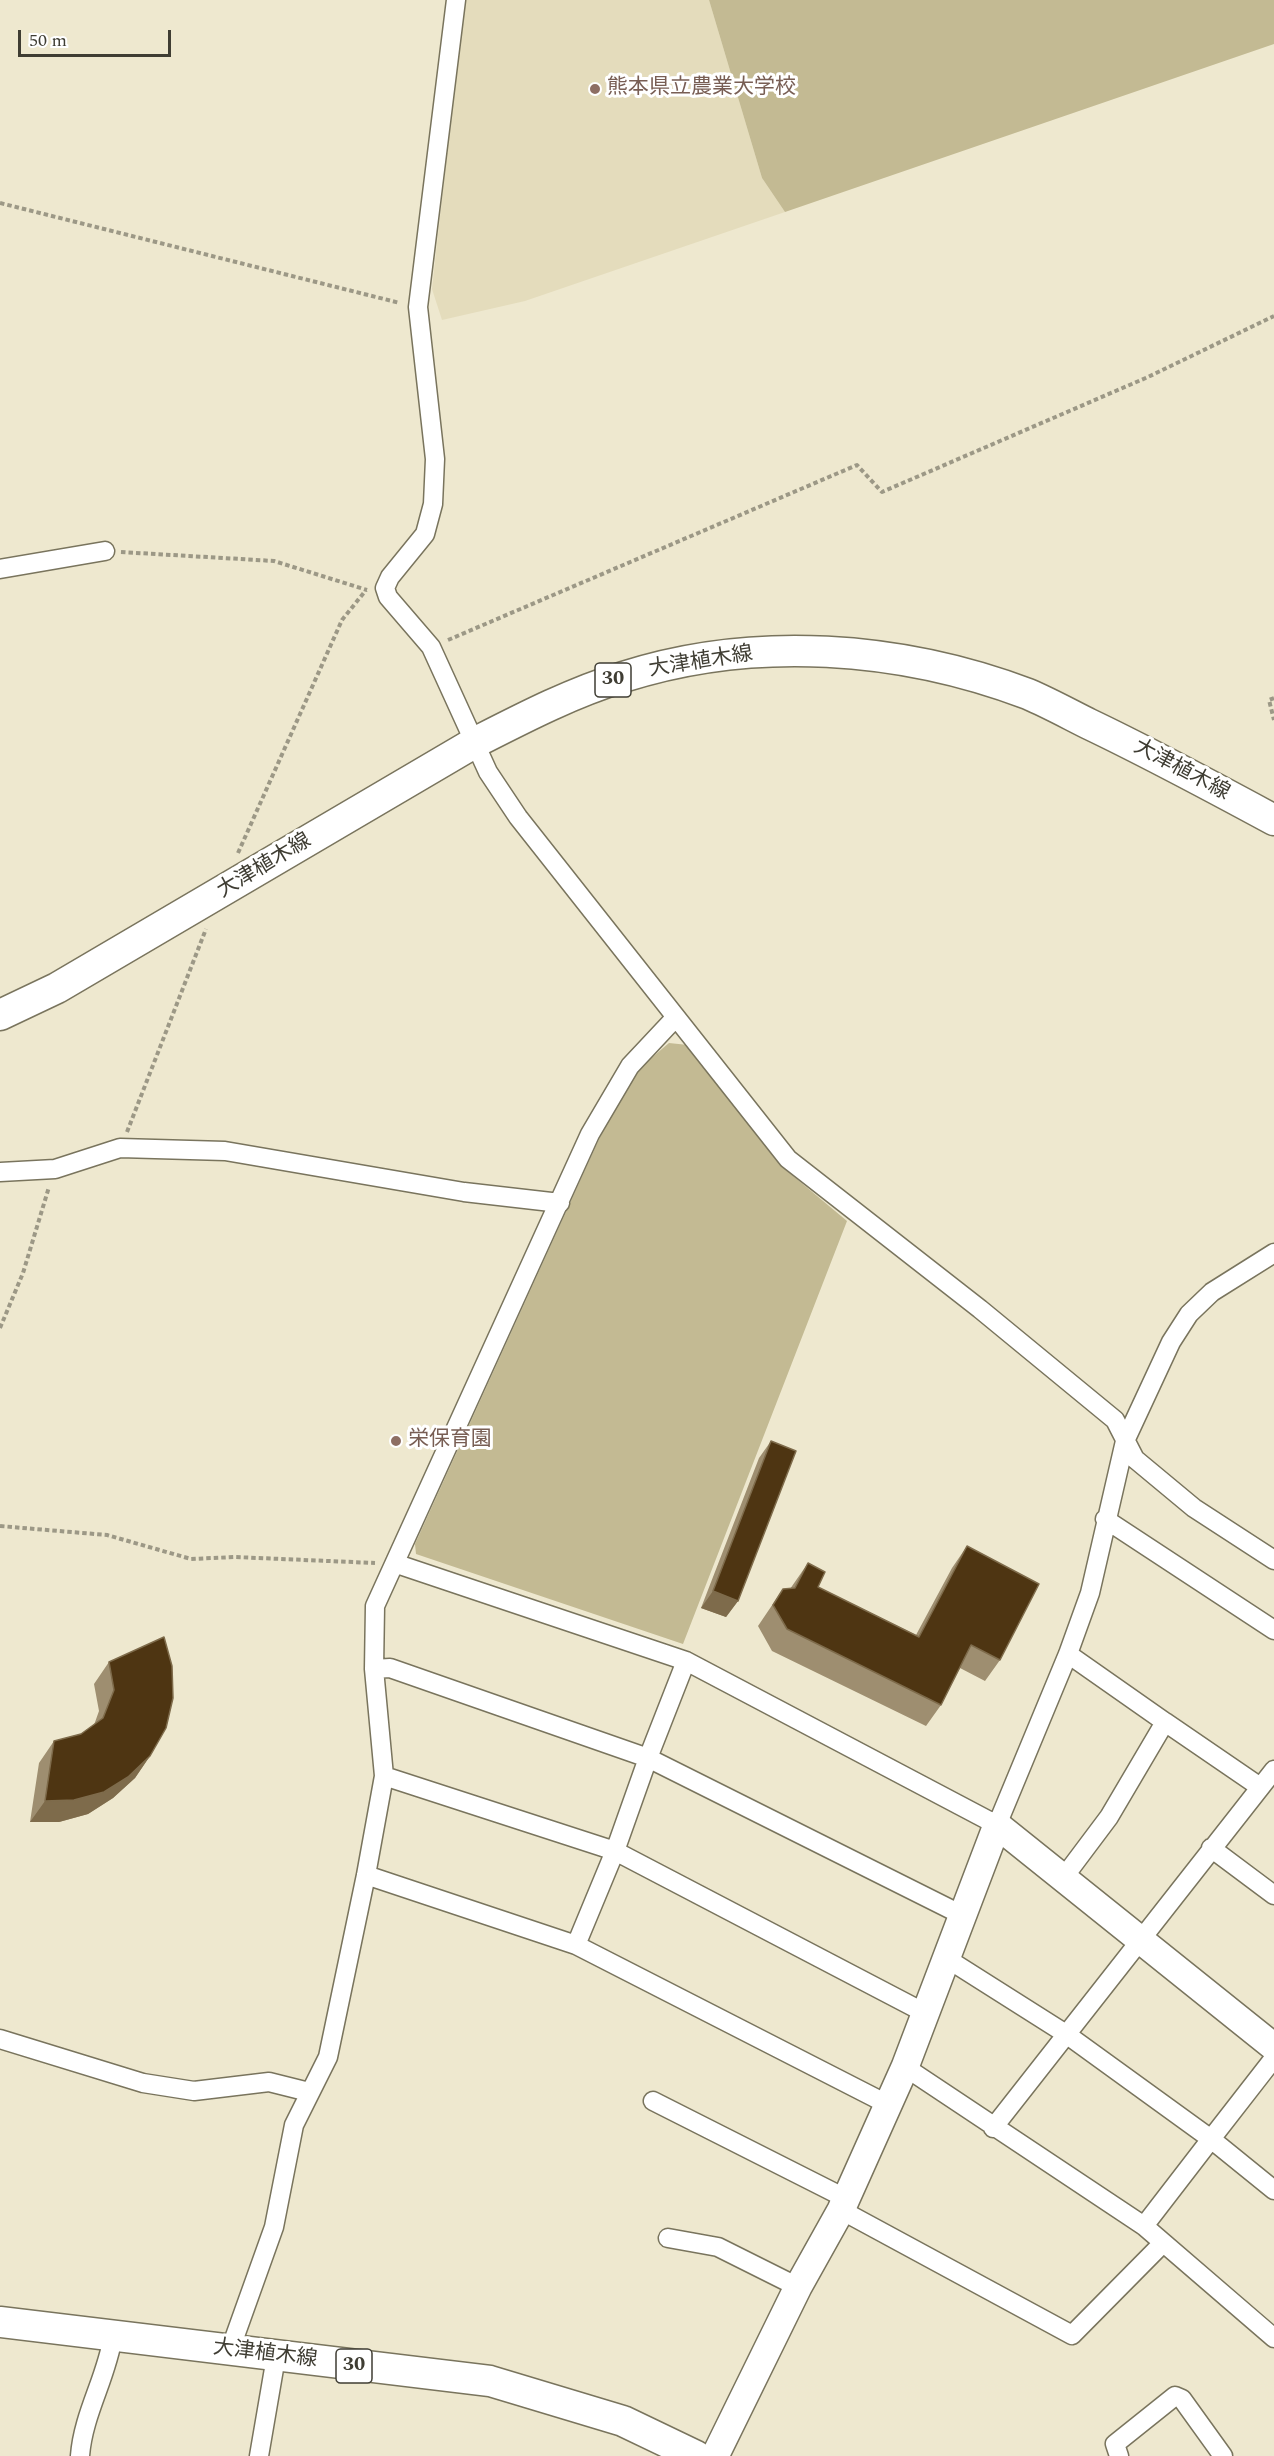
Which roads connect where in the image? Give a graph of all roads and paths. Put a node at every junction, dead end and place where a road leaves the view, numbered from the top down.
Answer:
1 (456, 0) edge
2 (0, 203) edge
3 (418, 307) junction
4 (1274, 316) edge
5 (105, 551) joint
6 (0, 569) edge
7 (366, 590) dead end
8 (431, 647) junction
9 (1274, 698) edge
10 (1274, 720) edge
11 (474, 743) junction
12 (1274, 820) edge
13 (0, 1015) edge
14 (676, 1017) junction
15 (55, 1169) junction
16 (0, 1172) edge
17 (560, 1203) junction
18 (1274, 1253) edge
19 (0, 1328) edge
20 (1125, 1441) junction
21 (1105, 1519) junction
22 (0, 1526) edge
23 (1274, 1560) edge
24 (397, 1564) junction
25 (1274, 1630) edge
26 (1068, 1654) junction
27 (686, 1661) junction
28 (374, 1669) junction
29 (1166, 1722) junction
30 (648, 1758) junction
31 (1274, 1770) edge
32 (384, 1776) junction
33 (1260, 1787) junction
34 (997, 1825) junction
35 (1211, 1848) junction
36 (615, 1851) junction
37 (366, 1875) junction
38 (1064, 1877) junction
39 (1274, 1895) edge
40 (962, 1915) junction
41 (1141, 1938) junction
42 (576, 1945) junction
43 (946, 1958) junction
44 (926, 2013) junction
45 (1066, 2034) junction
46 (0, 2039) edge
47 (1274, 2047) edge
48 (1274, 2058) edge
49 (906, 2067) junction
50 (309, 2092) junction
51 (653, 2101) dead end
52 (887, 2104) junction
53 (993, 2128) junction
54 (1211, 2139) junction
55 (1274, 2190) edge
56 (843, 2204) junction
57 (1144, 2226) junction
58 (668, 2238) dead end
59 (1163, 2243) junction
60 (798, 2287) junction
61 (0, 2322) edge
62 (113, 2336) junction
63 (1274, 2338) edge
64 (230, 2350) junction
65 (276, 2357) junction
66 (80, 2456) edge
67 (258, 2456) edge
68 (696, 2456) edge
69 (715, 2456) edge
70 (1119, 2456) edge
71 (1222, 2456) edge

1 - 3 street
2 - 3 path
3 - 8 street
4 - 8 path
5 - 6 street
5 - 7 path
8 - 11 street
9 - 10 path
11 - 12 main road, 大津植木線 / 30
11 - 13 main road, 大津植木線 / 30
11 - 14 street
14 - 17 street
14 - 20 street
15 - 16 street
15 - 17 street
15 - 19 path
17 - 24 street
18 - 20 street
20 - 21 street
20 - 23 street
21 - 25 street
21 - 26 street
22 - 24 path
24 - 27 street
24 - 28 street
26 - 29 street
26 - 34 street
27 - 30 street
27 - 34 street
28 - 30 street
28 - 32 street
29 - 33 street
29 - 38 street
30 - 36 street
30 - 40 street
31 - 33 street
32 - 36 street
32 - 37 street
33 - 35 street
34 - 38 street
34 - 40 street
35 - 39 street
35 - 41 street
36 - 42 street
36 - 44 street
37 - 42 street
37 - 50 street
38 - 41 street
40 - 43 street
41 - 45 street
41 - 47 street
42 - 52 street
43 - 44 street
43 - 45 street
44 - 49 street
45 - 53 street
45 - 54 street
46 - 50 street
48 - 54 street
49 - 52 street
49 - 53 street
50 - 64 street
51 - 56 street
52 - 56 street
53 - 57 street
54 - 55 street
54 - 57 street
56 - 59 street
56 - 60 street
57 - 59 street
58 - 60 street
59 - 63 street
60 - 69 street
61 - 62 main road, 大津植木線 / 30
62 - 64 main road, 大津植木線 / 30
62 - 66 street
64 - 65 main road, 大津植木線 / 30
65 - 67 street
65 - 68 main road, 大津植木線 / 30
70 - 71 street

